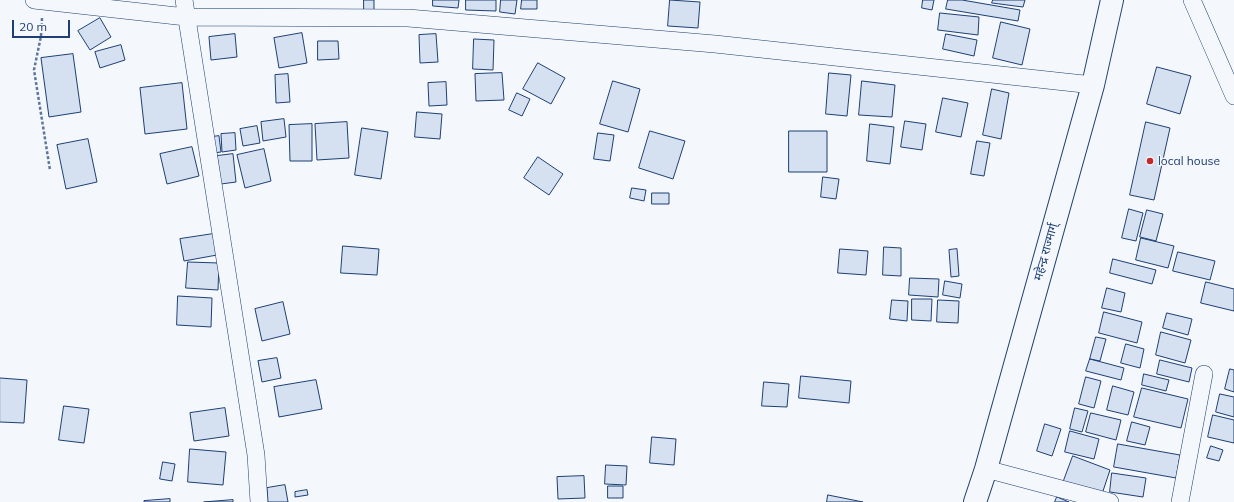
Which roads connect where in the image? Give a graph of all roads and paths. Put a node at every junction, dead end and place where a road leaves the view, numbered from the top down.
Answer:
1 (1112, 0) edge
2 (1192, 0) edge
3 (38, 1) edge
4 (185, 8) edge
5 (1093, 85) junction
6 (1234, 96) edge
7 (50, 170) dead end
8 (1204, 374) dead end
9 (986, 469) junction
10 (259, 502) edge
11 (975, 502) edge
12 (1110, 502) edge
13 (1180, 502) edge

1 - 5 highway, महेन्द्र राज्मार्ग्
2 - 6 street
3 - 4 street
3 - 7 path
4 - 5 street
4 - 10 street
5 - 9 highway, महेन्द्र राज्मार्ग्
8 - 13 street
9 - 11 highway, महेन्द्र राज्मार्ग्
9 - 12 street

